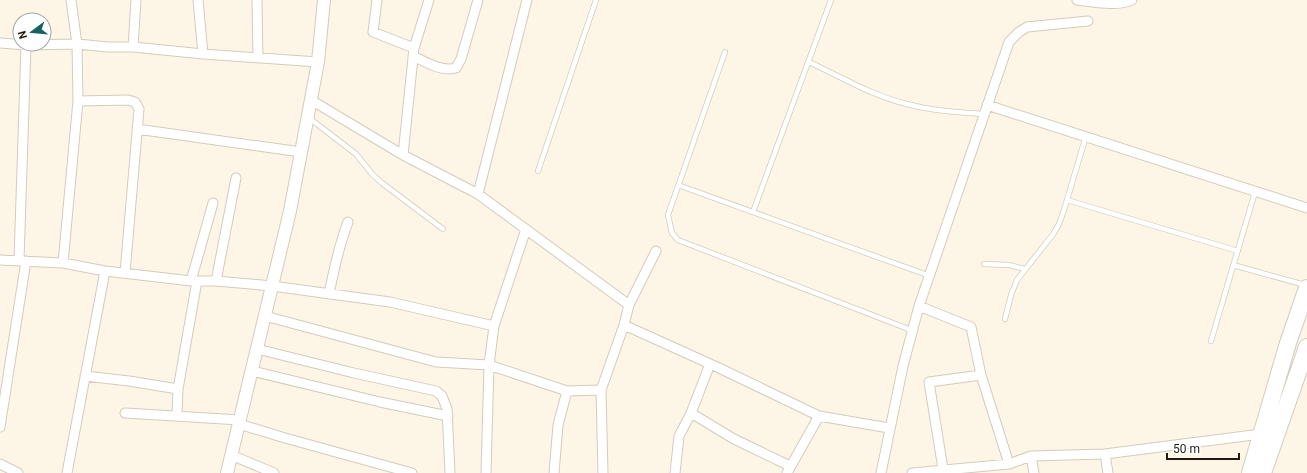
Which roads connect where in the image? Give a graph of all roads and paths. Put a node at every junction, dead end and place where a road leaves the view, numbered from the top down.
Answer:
1 (71, 0) edge
2 (136, 0) edge
3 (198, 0) edge
4 (257, 0) edge
5 (324, 0) edge
6 (378, 0) edge
7 (429, 0) edge
8 (478, 0) edge
9 (528, 0) edge
10 (596, 0) edge
11 (831, 0) edge
12 (1077, 0) edge
13 (1132, 0) edge
14 (1088, 22) dead end
15 (0, 43) edge
16 (12, 44) edge
17 (52, 44) edge
18 (77, 44) junction
19 (133, 47) junction
20 (26, 52) edge
21 (414, 52) junction
22 (724, 52) dead end
23 (203, 54) junction
24 (258, 58) junction
25 (318, 62) junction
26 (809, 62) junction
27 (311, 100) junction
28 (78, 101) junction
29 (987, 105) junction
30 (984, 114) junction
31 (308, 117) junction
32 (137, 129) junction
33 (1086, 136) junction
34 (301, 152) junction
35 (404, 155) junction
36 (538, 171) dead end
37 (236, 178) dead end
38 (678, 185) junction
39 (1255, 192) junction
40 (478, 194) junction
41 (1067, 200) junction
42 (213, 203) dead end
43 (1307, 208) edge
44 (753, 212) junction
45 (348, 222) dead end
46 (443, 229) dead end
47 (526, 229) junction
48 (656, 251) dead end
49 (1238, 251) junction
50 (0, 260) edge
51 (23, 260) junction
52 (63, 263) junction
53 (984, 264) dead end
54 (1233, 265) junction
55 (1025, 268) junction
56 (105, 271) junction
57 (125, 273) junction
58 (930, 276) junction
59 (194, 281) junction
60 (216, 281) junction
61 (272, 286) junction
62 (1307, 287) edge
63 (329, 294) junction
64 (629, 305) junction
65 (919, 306) junction
66 (265, 316) junction
67 (1005, 319) dead end
68 (624, 325) junction
69 (494, 326) junction
70 (911, 330) junction
71 (1211, 342) dead end
72 (257, 349) junction
73 (1307, 349) edge
74 (710, 364) junction
75 (489, 365) junction
76 (252, 371) junction
77 (981, 375) junction
78 (85, 376) junction
79 (178, 389) junction
80 (601, 390) junction
81 (567, 391) junction
82 (125, 413) dead end
83 (691, 413) junction
84 (177, 415) junction
85 (448, 416) junction
86 (819, 416) junction
87 (239, 422) junction
88 (0, 427) edge
89 (889, 428) junction
90 (1262, 434) junction
91 (1104, 454) junction
92 (231, 455) junction
93 (1031, 456) junction
94 (0, 464) edge
95 (1009, 464) junction
96 (943, 469) junction
97 (388, 470) edge
98 (789, 470) edge
99 (967, 471) edge
100 (18, 473) edge
101 (67, 473) edge
102 (227, 473) edge
103 (274, 473) edge
104 (412, 473) edge
105 (450, 473) edge
106 (486, 473) edge
107 (554, 473) edge
108 (603, 473) edge
109 (675, 473) edge
110 (881, 473) edge
111 (912, 473) edge
112 (1034, 473) edge
113 (1108, 473) edge
114 (1250, 473) edge
115 (1263, 473) edge

1 - 18 street
2 - 19 street
3 - 23 street
4 - 24 street
5 - 25 street
6 - 21 street
7 - 21 street
8 - 21 street
9 - 40 street
10 - 36 lane
11 - 26 lane
12 - 13 street
14 - 29 street
15 - 16 street
17 - 18 street
18 - 19 street
18 - 28 street
19 - 23 street
20 - 51 street
21 - 35 street
22 - 38 lane
23 - 24 street
24 - 25 street
25 - 27 street
26 - 30 lane
26 - 44 lane
27 - 31 street
27 - 35 street
28 - 32 street
28 - 52 street
29 - 30 street
29 - 33 street
30 - 58 street
31 - 34 street
31 - 46 lane
32 - 34 street
32 - 57 street
33 - 39 street
33 - 41 lane
34 - 61 street
35 - 40 street
37 - 60 street
38 - 44 lane
38 - 70 lane
39 - 43 street
39 - 49 lane
40 - 47 street
41 - 49 lane
41 - 55 lane
42 - 59 street
44 - 58 lane
45 - 63 street
47 - 64 street
47 - 69 street
48 - 64 street
49 - 54 lane
50 - 51 street
51 - 52 street
51 - 88 street
52 - 56 street
53 - 55 lane
54 - 62 lane
54 - 71 lane
55 - 67 lane
56 - 57 street
56 - 78 street
57 - 59 street
58 - 65 street
59 - 60 street
59 - 79 street
60 - 61 street
61 - 63 street
61 - 66 street
62 - 90 highway
63 - 69 street
64 - 68 street
65 - 70 street
65 - 77 street
66 - 72 street
66 - 75 street
68 - 74 street
68 - 80 street
69 - 75 street
70 - 89 street
72 - 76 street
72 - 85 street
73 - 115 highway
74 - 83 street
74 - 86 street
75 - 81 street
75 - 106 street
76 - 85 street
76 - 87 street
77 - 95 street
77 - 96 street
78 - 79 street
78 - 101 street
79 - 84 street
80 - 81 street
80 - 108 street
81 - 107 street
82 - 84 street
83 - 98 street
83 - 109 street
84 - 87 street
85 - 105 street
86 - 89 street
86 - 98 street
87 - 92 street
87 - 97 street
89 - 110 street
90 - 91 street
90 - 114 highway
91 - 93 street
91 - 113 street
92 - 102 street
92 - 103 street
93 - 95 street
93 - 112 street
94 - 100 street
95 - 99 street
96 - 99 street
96 - 111 street
97 - 104 street

